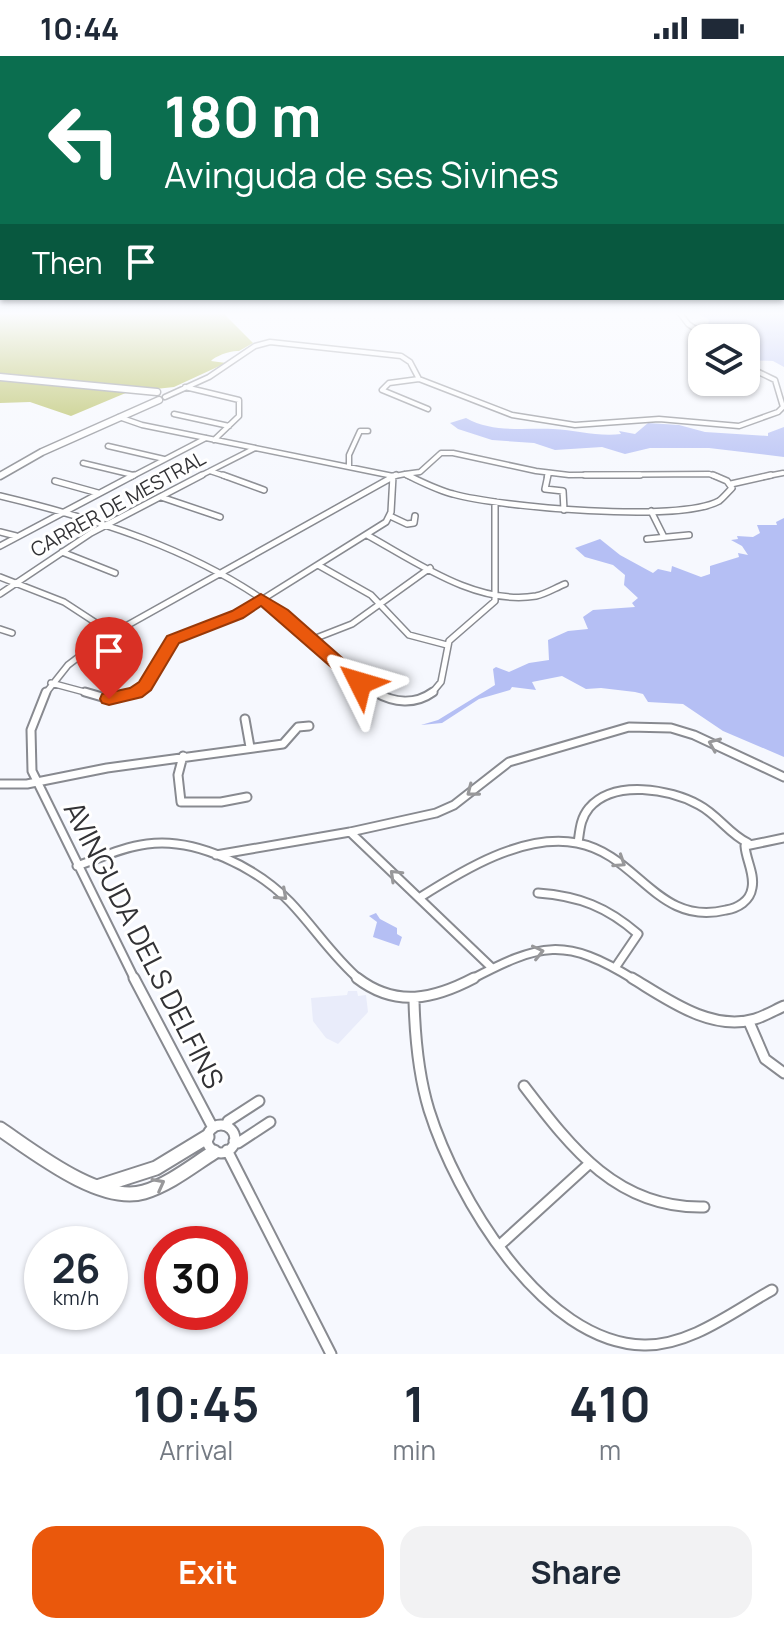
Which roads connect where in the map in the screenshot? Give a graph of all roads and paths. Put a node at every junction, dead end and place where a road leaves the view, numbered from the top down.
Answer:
1 (216, 373) edge
2 (416, 373) edge
3 (760, 373) edge
4 (0, 377) edge
5 (419, 379) junction
6 (184, 388) junction
7 (138, 390) junction
8 (161, 395) junction
9 (149, 398) junction
10 (428, 409) dead end
11 (136, 410) junction
12 (174, 414) dead end
13 (119, 417) junction
14 (229, 426) junction
15 (368, 431) dead end
16 (206, 438) junction
17 (214, 440) junction
18 (108, 446) dead end
19 (255, 448) junction
20 (164, 459) junction
21 (83, 463) dead end
22 (349, 467) junction
23 (210, 471) junction
24 (420, 472) junction
25 (548, 473) junction
26 (783, 473) edge
27 (404, 474) junction
28 (133, 475) junction
29 (0, 476) edge
30 (393, 476) junction
31 (55, 481) dead end
32 (418, 481) junction
33 (731, 484) junction
34 (264, 490) dead end
35 (98, 493) junction
36 (0, 496) edge
37 (161, 497) junction
38 (495, 502) junction
39 (63, 510) junction
40 (564, 510) junction
41 (651, 511) junction
42 (390, 516) junction
43 (415, 516) dead end
44 (220, 517) dead end
45 (111, 524) junction
46 (0, 532) edge
47 (367, 535) junction
48 (689, 535) dead end
49 (16, 536) junction
50 (664, 537) junction
51 (647, 539) dead end
52 (0, 546) edge
53 (62, 552) junction
54 (318, 565) junction
55 (430, 568) junction
56 (115, 573) dead end
57 (219, 574) junction
58 (0, 577) edge
59 (15, 581) junction
60 (565, 584) dead end
61 (497, 593) junction
62 (0, 594) edge
63 (261, 599) junction
64 (380, 605) junction
65 (0, 629) edge
66 (12, 633) dead end
67 (113, 634) junction
68 (311, 640) junction
69 (447, 645) junction
70 (51, 683) junction
71 (245, 719) dead end
72 (309, 726) dead end
73 (250, 747) junction
74 (183, 756) junction
75 (784, 777) edge
76 (38, 782) junction
77 (0, 784) edge
78 (247, 797) dead end
79 (350, 832) junction
80 (784, 838) edge
81 (578, 843) junction
82 (746, 845) junction
83 (248, 850) junction
84 (216, 855) junction
85 (77, 866) junction
86 (244, 868) junction
87 (538, 893) dead end
88 (419, 898) junction
89 (492, 968) junction
90 (615, 968) junction
91 (414, 1001) junction
92 (784, 1006) edge
93 (749, 1022) junction
94 (784, 1073) edge
95 (524, 1086) dead end
96 (259, 1101) dead end
97 (270, 1122) dead end
98 (227, 1126) junction
99 (0, 1129) edge
100 (210, 1133) junction
101 (225, 1148) junction
102 (590, 1163) junction
103 (100, 1186) junction
104 (704, 1207) dead end
105 (501, 1244) junction
106 (772, 1290) dead end
107 (331, 1354) edge

1 - 6 street
2 - 5 street
3 - 5 street
4 - 7 street
5 - 10 street
6 - 8 street
6 - 14 street
7 - 8 street
7 - 9 street
8 - 9 street
8 - 11 street
9 - 11 street
11 - 13 street
12 - 14 street
13 - 16 street
13 - 29 street
14 - 17 street
15 - 22 street
16 - 17 street
16 - 20 street
17 - 19 street
18 - 20 street
19 - 22 street
19 - 23 street, CARRER DE MESTRAL
20 - 28 street
21 - 28 street
22 - 30 street
23 - 34 street
23 - 37 street, CARRER DE MESTRAL
24 - 25 street
24 - 27 street
24 - 32 street
25 - 33 street
25 - 40 street
26 - 33 street
27 - 30 street
27 - 32 street
28 - 35 street
30 - 42 street
30 - 57 street
31 - 35 street
32 - 38 street
33 - 41 street
35 - 39 street
36 - 39 street
37 - 44 street
37 - 45 street, CARRER DE MESTRAL
38 - 40 street
38 - 61 street
39 - 45 street
39 - 49 street
40 - 41 street
41 - 50 street
42 - 43 street
42 - 47 street
45 - 53 street, CARRER DE MESTRAL
45 - 57 street
46 - 49 street
47 - 54 street
47 - 55 street
48 - 50 street
49 - 52 street
50 - 51 street
53 - 56 street
53 - 59 street, CARRER DE MESTRAL
54 - 63 street
54 - 64 street
55 - 61 street
55 - 64 street
57 - 63 street
57 - 67 street
58 - 59 street
59 - 62 street, CARRER DE MESTRAL
59 - 67 street
60 - 61 street
61 - 69 street
63 - 68 street
63 - 70 street
64 - 68 street
64 - 69 street
65 - 66 street
67 - 70 street
68 - 69 street
70 - 76 street, AVINGUDA DELS DELFINS
71 - 73 street
72 - 73 street
73 - 74 street
74 - 76 street
74 - 78 street
75 -> 79 street
76 - 77 street
76 - 85 street, AVINGUDA DELS DELFINS
79 - 83 street
88 -> 79 street
80 - 82 street
81 - 82 street
81 -> 82 street
81 - 88 street
83 - 84 street
83 - 86 street
84 - 85 street
84 - 86 street
85 - 100 street, AVINGUDA DELS DELFINS
86 -> 91 street
87 - 90 street
88 - 89 street
89 -> 90 street
89 - 91 street
90 - 93 street
91 - 105 street
92 - 93 street
93 - 94 street
95 - 102 street
96 - 98 street
97 - 101 street
98 - 100 street
98 - 101 street
99 - 103 street
100 - 101 street, AVINGUDA DELS DELFINS
100 - 103 street
103 -> 101 street
101 - 107 street
102 - 104 street
102 - 105 street
105 - 106 street

